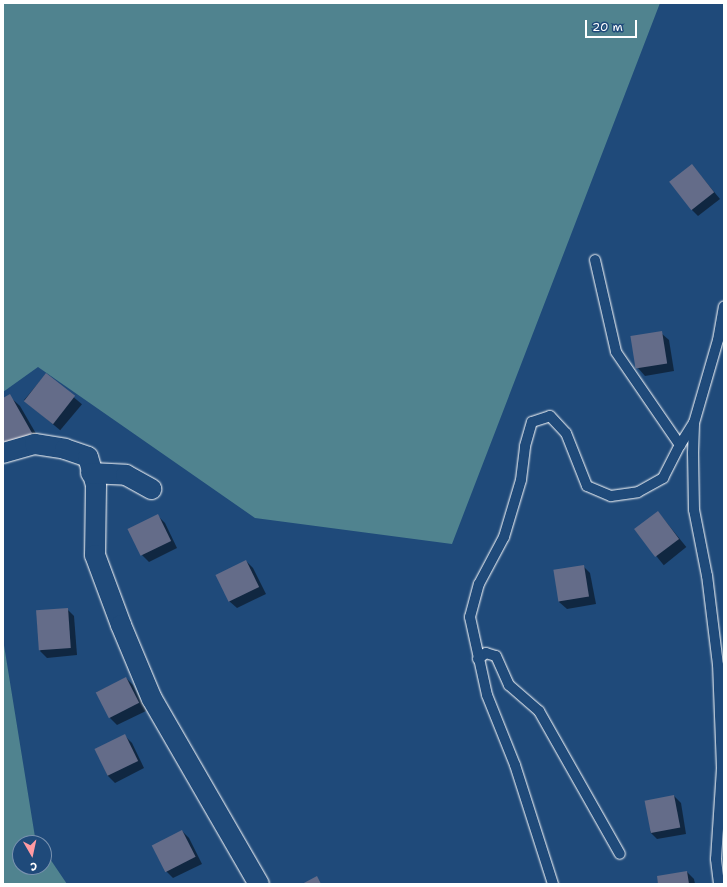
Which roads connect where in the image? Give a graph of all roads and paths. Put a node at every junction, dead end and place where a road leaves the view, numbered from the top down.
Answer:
1 (595, 260) dead end
2 (724, 307) edge
3 (721, 340) edge
4 (694, 423) junction
5 (680, 445) junction
6 (3, 453) edge
7 (91, 473) junction
8 (151, 489) dead end
9 (478, 658) junction
10 (620, 854) dead end
11 (259, 884) edge
12 (553, 884) edge
13 (719, 884) edge

1 - 5 lane
2 - 3 lane
3 - 4 lane
4 - 5 lane
4 - 13 lane
5 - 9 lane
6 - 7 street
7 - 8 street
7 - 11 street
9 - 10 lane
9 - 12 lane

